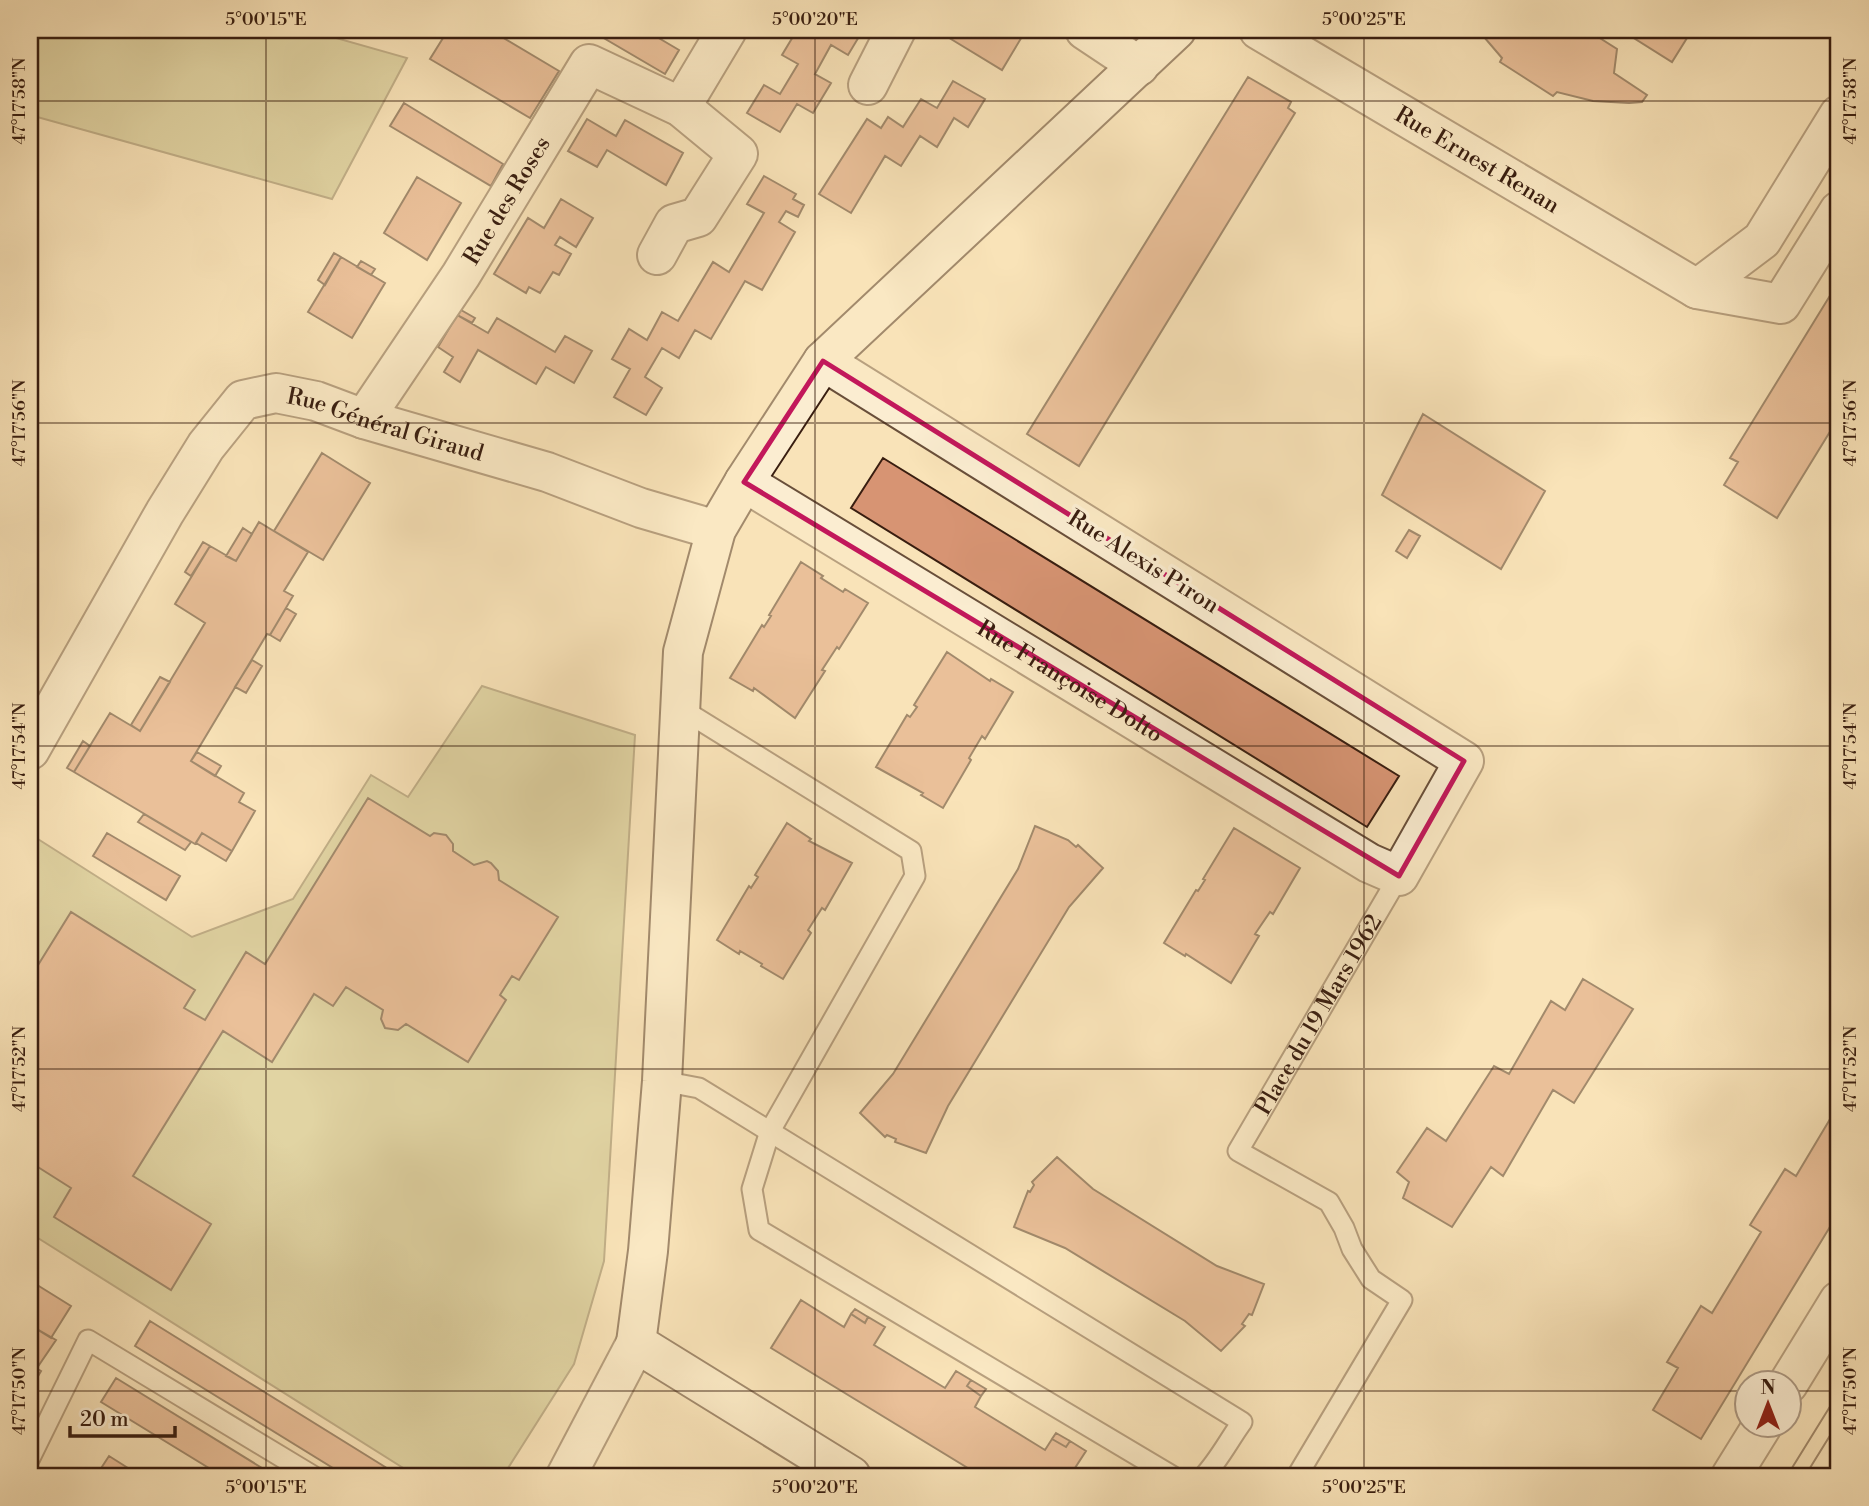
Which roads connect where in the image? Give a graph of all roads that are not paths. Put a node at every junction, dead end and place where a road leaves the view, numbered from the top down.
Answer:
1 (727, 30) edge
2 (896, 30) edge
3 (1085, 30) edge
4 (1176, 30) edge
5 (1259, 30) edge
6 (1139, 66) junction
7 (867, 85) dead end
8 (681, 107) junction
9 (1839, 115) edge
10 (1839, 211) edge
11 (657, 255) dead end
12 (1697, 289) junction
13 (823, 361) junction
14 (364, 419) junction
15 (744, 482) junction
16 (716, 530) junction
17 (680, 708) junction
18 (30, 750) edge
19 (1464, 761) joint
20 (1399, 876) junction
21 (662, 1081) junction
22 (769, 1131) junction
23 (1839, 1301) edge
24 (636, 1343) junction
25 (1797, 1370) edge
26 (1753, 1440) edge
27 (30, 1460) edge
28 (38, 1476) edge
29 (313, 1476) edge
30 (566, 1476) edge
31 (851, 1476) edge
32 (1172, 1476) edge
33 (1204, 1476) edge
34 (1297, 1476) edge
35 (1731, 1476) edge

1 - 8 street
2 - 7 street
3 - 6 street
4 - 6 street
5 - 12 street, Rue Ernest Renan
6 - 13 street
8 - 11 street, Rue des Roses
8 - 14 street, Rue des Roses
9 - 12 street
10 - 12 street, Rue Ernest Renan
13 - 15 street
13 - 19 street, Rue Alexis Piron
14 - 16 street, Rue Général Giraud
14 - 18 street, Rue Général Giraud
15 - 16 street
15 - 20 street, Rue Françoise Dolto
16 - 17 street
17 - 21 street
17 - 22 lane
19 - 20 street, Place du 19 Mars 1962
20 - 34 lane, Place du 19 Mars 1962
21 - 22 lane
21 - 24 street
22 - 32 lane
22 - 33 lane
23 - 25 street
24 - 30 street
24 - 31 street
26 - 35 street
27 - 28 lane
27 - 29 lane

